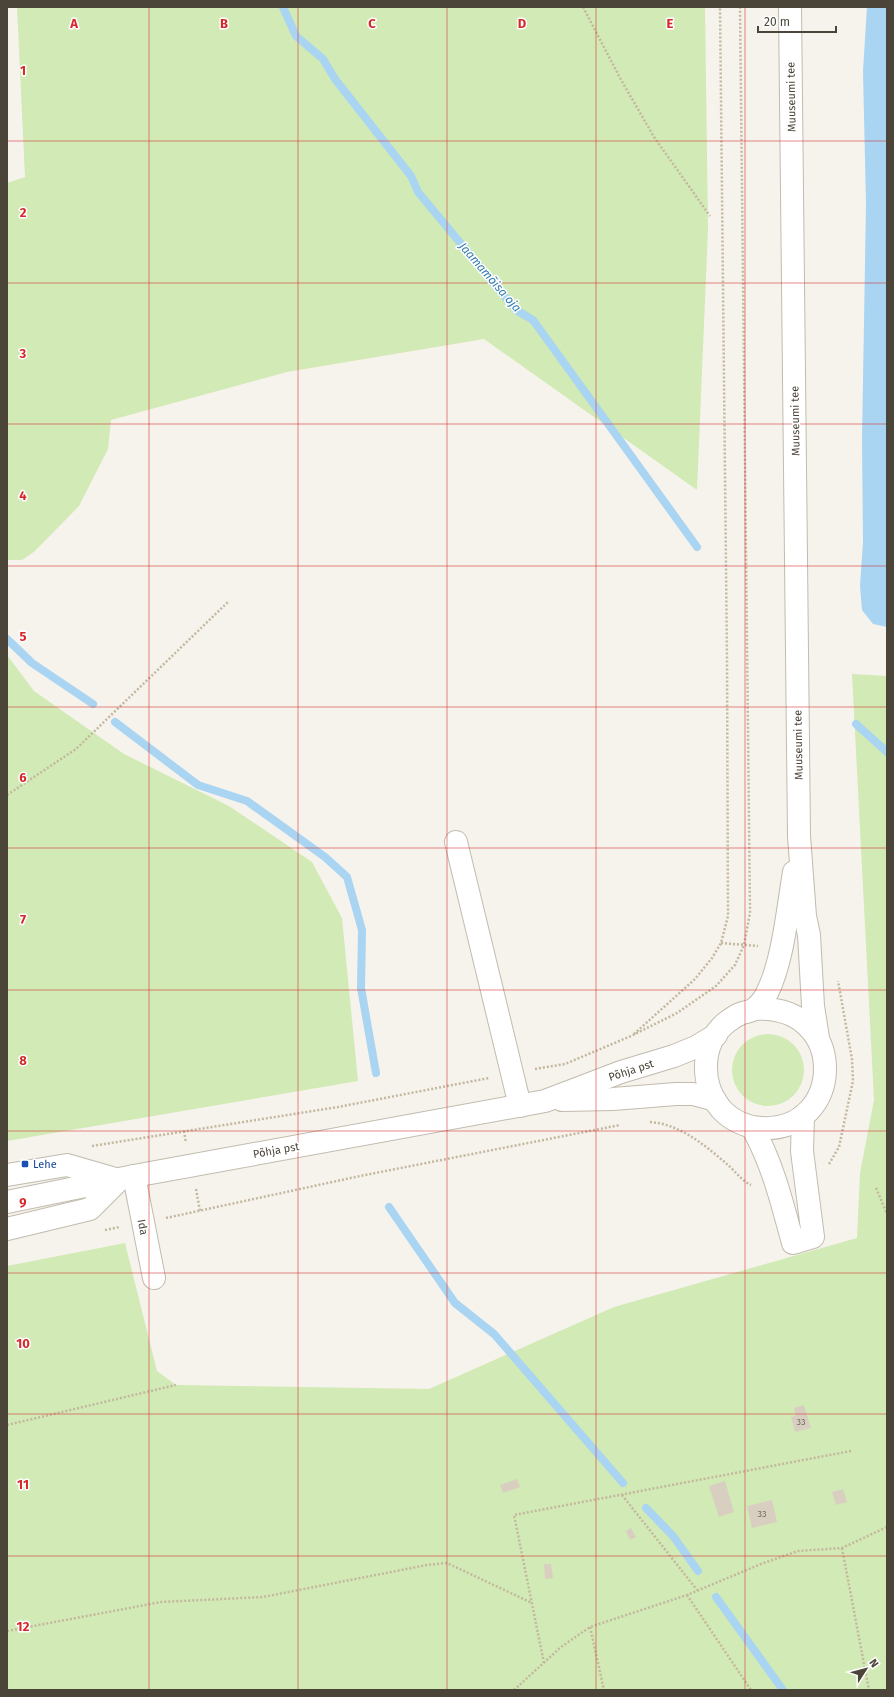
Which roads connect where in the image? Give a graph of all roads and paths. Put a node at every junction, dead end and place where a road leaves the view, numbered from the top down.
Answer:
1 (583, 7) edge
2 (720, 7) edge
3 (740, 7) edge
4 (790, 7) edge
5 (710, 216) dead end
6 (229, 601) dead end
7 (7, 795) edge
8 (799, 836) junction
9 (456, 842) dead end
10 (721, 943) junction
11 (744, 945) junction
12 (781, 948) junction
13 (837, 976) dead end
14 (754, 1009) junction
15 (716, 1035) junction
16 (631, 1036) junction
17 (818, 1038) junction
18 (512, 1074) junction
19 (715, 1100) junction
20 (545, 1101) junction
21 (520, 1106) junction
22 (803, 1116) junction
23 (648, 1122) dead end
24 (621, 1125) dead end
25 (752, 1127) junction
26 (92, 1146) dead end
27 (7, 1175) edge
28 (806, 1176) junction
29 (127, 1178) junction
30 (777, 1185) junction
31 (876, 1188) dead end
32 (7, 1202) edge
33 (887, 1214) edge
34 (142, 1223) junction
35 (7, 1229) edge
36 (97, 1231) dead end
37 (154, 1278) dead end
38 (176, 1385) dead end
39 (7, 1425) edge
40 (852, 1451) dead end
41 (622, 1495) junction
42 (887, 1527) edge
43 (842, 1548) junction
44 (697, 1590) junction
45 (686, 1595) junction
46 (532, 1603) junction
47 (590, 1627) junction
48 (7, 1631) edge
49 (544, 1663) junction
50 (514, 1690) edge
51 (604, 1690) edge
52 (751, 1690) edge
53 (869, 1690) edge

1 - 5 path
2 - 10 path
3 - 11 path
4 - 8 street, Muuseumi tee
6 - 7 path
8 - 12 street, Muuseumi tee
8 - 17 street, Muuseumi tee
9 - 18 street
10 - 11 path
10 - 16 path
11 - 12 path
11 - 16 path
12 - 14 street, Muuseumi tee
13 - 28 path
14 - 15 street, Muuseumi tee
14 - 17 street, Muuseumi tee
15 - 19 street, Muuseumi tee
15 - 20 street, Põhja pst
16 - 18 path
17 - 22 street, Muuseumi tee
18 - 21 street
18 - 26 path
19 - 20 street, Põhja pst
19 - 25 street, Muuseumi tee
20 - 21 street, Põhja pst
21 - 29 street, Põhja pst
22 - 25 street, Muuseumi tee
22 - 28 street
23 - 30 path
24 - 34 path
25 - 30 street
27 - 29 street
28 - 30 street
29 - 32 street, Põhja pst
29 - 34 street, Ida
29 - 35 street
31 - 33 path
34 - 36 path
34 - 37 street, Ida
38 - 39 path
40 - 41 path
41 - 44 path
41 - 46 path
42 - 43 path
43 - 44 path
43 - 53 path
44 - 45 path
45 - 47 path
45 - 52 path
46 - 48 path
46 - 49 path
47 - 49 path
47 - 51 path
49 - 50 path

